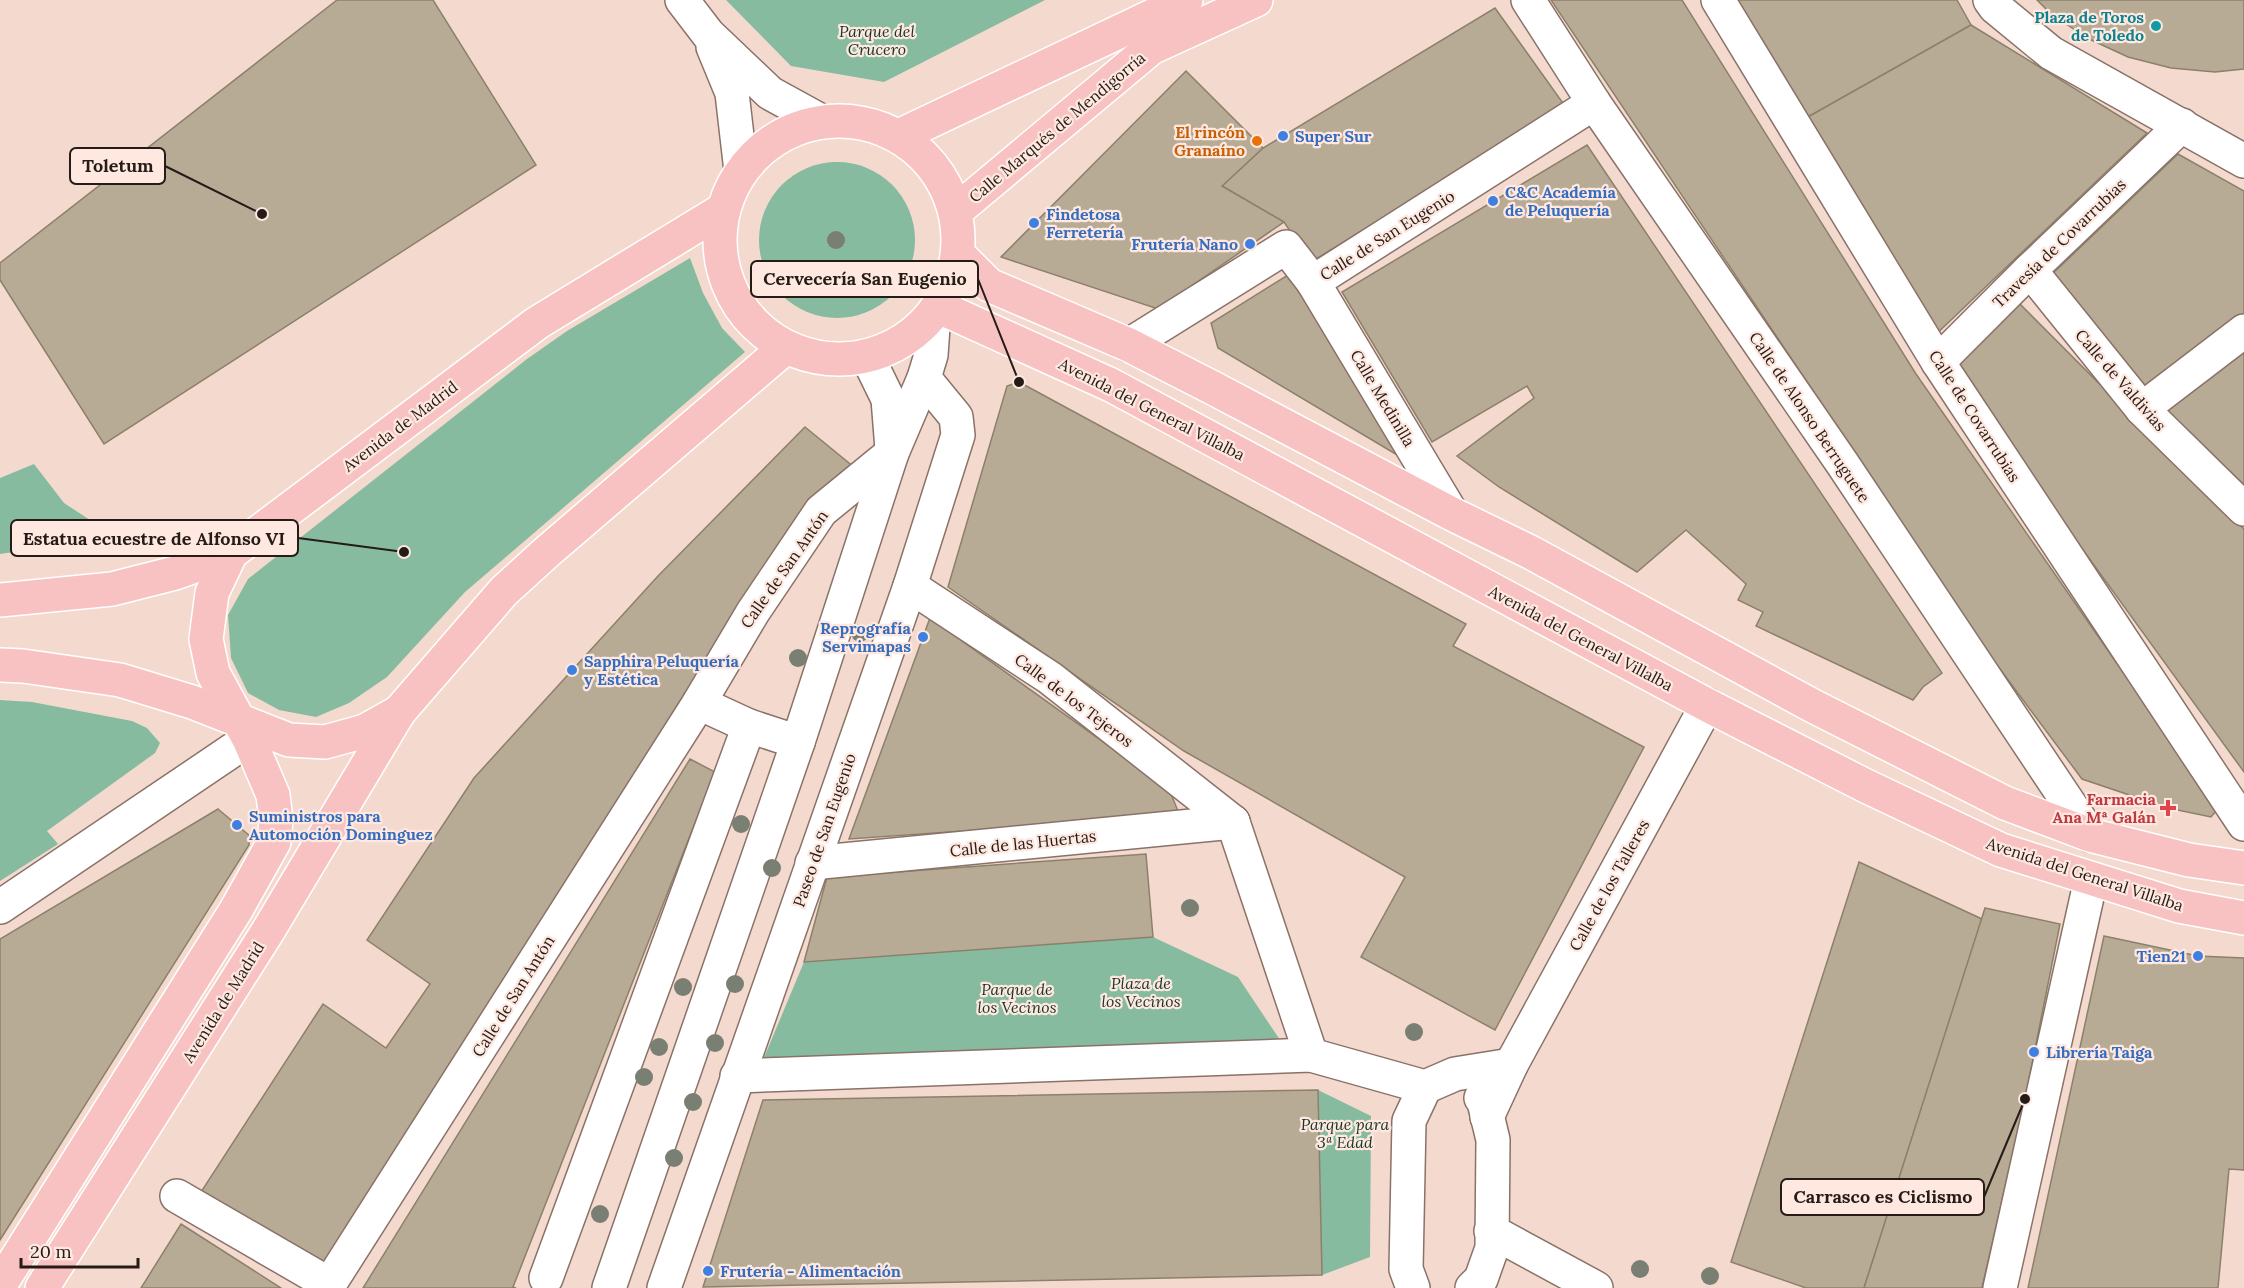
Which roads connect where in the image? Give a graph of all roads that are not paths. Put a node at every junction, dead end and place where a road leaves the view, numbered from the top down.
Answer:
1 (682, 0) edge
2 (1186, 0) edge
3 (1256, 0) edge
4 (1528, 0) edge
5 (1718, 0) edge
6 (1990, 0) edge
7 (708, 34) junction
8 (1594, 104) junction
9 (821, 122) junction
10 (2182, 125) junction
11 (899, 136) junction
12 (2244, 161) edge
13 (741, 171) junction
14 (724, 208) junction
15 (956, 211) junction
16 (958, 254) junction
17 (2030, 270) junction
18 (1313, 282) junction
19 (937, 310) junction
20 (2244, 331) edge
21 (1128, 345) junction
22 (786, 347) junction
23 (867, 356) junction
24 (1938, 362) junction
25 (924, 378) junction
26 (2142, 409) junction
27 (892, 453) junction
28 (2244, 509) edge
29 (1452, 514) junction
30 (231, 553) junction
31 (910, 586) junction
32 (0, 600) edge
33 (0, 665) edge
34 (699, 703) junction
35 (1707, 705) junction
36 (399, 712) junction
37 (749, 726) junction
38 (244, 729) junction
39 (798, 741) junction
40 (1233, 822) junction
41 (2244, 824) edge
42 (2090, 835) junction
43 (812, 863) junction
44 (2244, 868) edge
45 (2091, 879) junction
46 (0, 907) edge
47 (2244, 918) edge
48 (1311, 1055) junction
49 (1511, 1065) junction
50 (1379, 1074) junction
51 (1455, 1074) junction
52 (737, 1076) junction
53 (1425, 1087) junction
54 (1487, 1117) junction
55 (1409, 1121) junction
56 (177, 1196) dead end
57 (1491, 1231) junction
58 (546, 1278) dead end
59 (0, 1285) edge
60 (328, 1286) edge
61 (42, 1288) edge
62 (609, 1288) edge
63 (664, 1288) edge
64 (1413, 1288) edge
65 (1472, 1288) edge
66 (1587, 1288) edge
67 (2000, 1288) edge

1 - 7 street
2 - 11 main road, Calle Marqués de Mendigorría
3 - 15 main road, Calle Marqués de Mendigorría
4 - 8 street, Calle de Alonso Berruguete
5 - 24 street, Calle de Covarrubias
6 - 10 street
7 - 9 street
7 - 13 street
8 - 18 street, Calle de San Eugenio
8 - 42 street, Calle de Alonso Berruguete
9 - 11 main road
9 - 13 main road
10 - 12 street
10 - 17 street, Travesía de Covarrubias
11 - 15 main road
13 - 14 main road
14 - 22 main road
14 - 30 main road, Avenida de Madrid
15 - 16 main road
16 - 19 main road
16 - 21 main road
17 - 24 street, Travesía de Covarrubias
17 - 26 street, Calle de Valdivias
18 - 21 street, Calle de San Eugenio
18 - 29 street, Calle Medinilla
19 - 23 main road
19 - 25 street
19 - 35 main road, Avenida del General Villalba
20 - 26 street
21 - 29 main road
22 - 23 main road
22 - 36 main road, Avenida de Madrid
23 - 27 street
24 - 41 street, Calle de Covarrubias
25 - 27 street
25 - 31 street, Paseo de San Eugenio
26 - 28 street, Calle de Valdivias
27 - 34 street, Calle de San Antón
27 - 39 street
29 - 42 main road
30 - 32 main road
30 - 38 main road, Avenida de Madrid
31 - 40 street, Calle de los Tejeros
31 - 43 street, Paseo de San Eugenio
33 - 38 main road
34 - 37 street
34 - 60 street, Calle de San Antón
35 - 45 main road, Avenida del General Villalba
35 - 49 street, Calle de los Talleres
36 - 38 main road, Avenida de Madrid
36 - 61 main road, Avenida de Madrid
37 - 39 street
37 - 58 street
38 - 46 street
38 - 59 main road, Avenida de Madrid
39 - 62 street
40 - 43 street, Calle de las Huertas
40 - 48 street
42 - 44 main road
43 - 52 street, Paseo de San Eugenio
45 - 47 main road, Avenida del General Villalba
45 - 67 street
48 - 50 street
48 - 52 street
49 - 51 street
49 - 54 street, Calle de los Talleres
50 - 53 street
50 - 55 street
51 - 53 street
51 - 54 street
52 - 63 street, Paseo de San Eugenio
53 - 55 street
54 - 57 street
55 - 64 street
56 - 60 street
57 - 65 street
57 - 66 street

